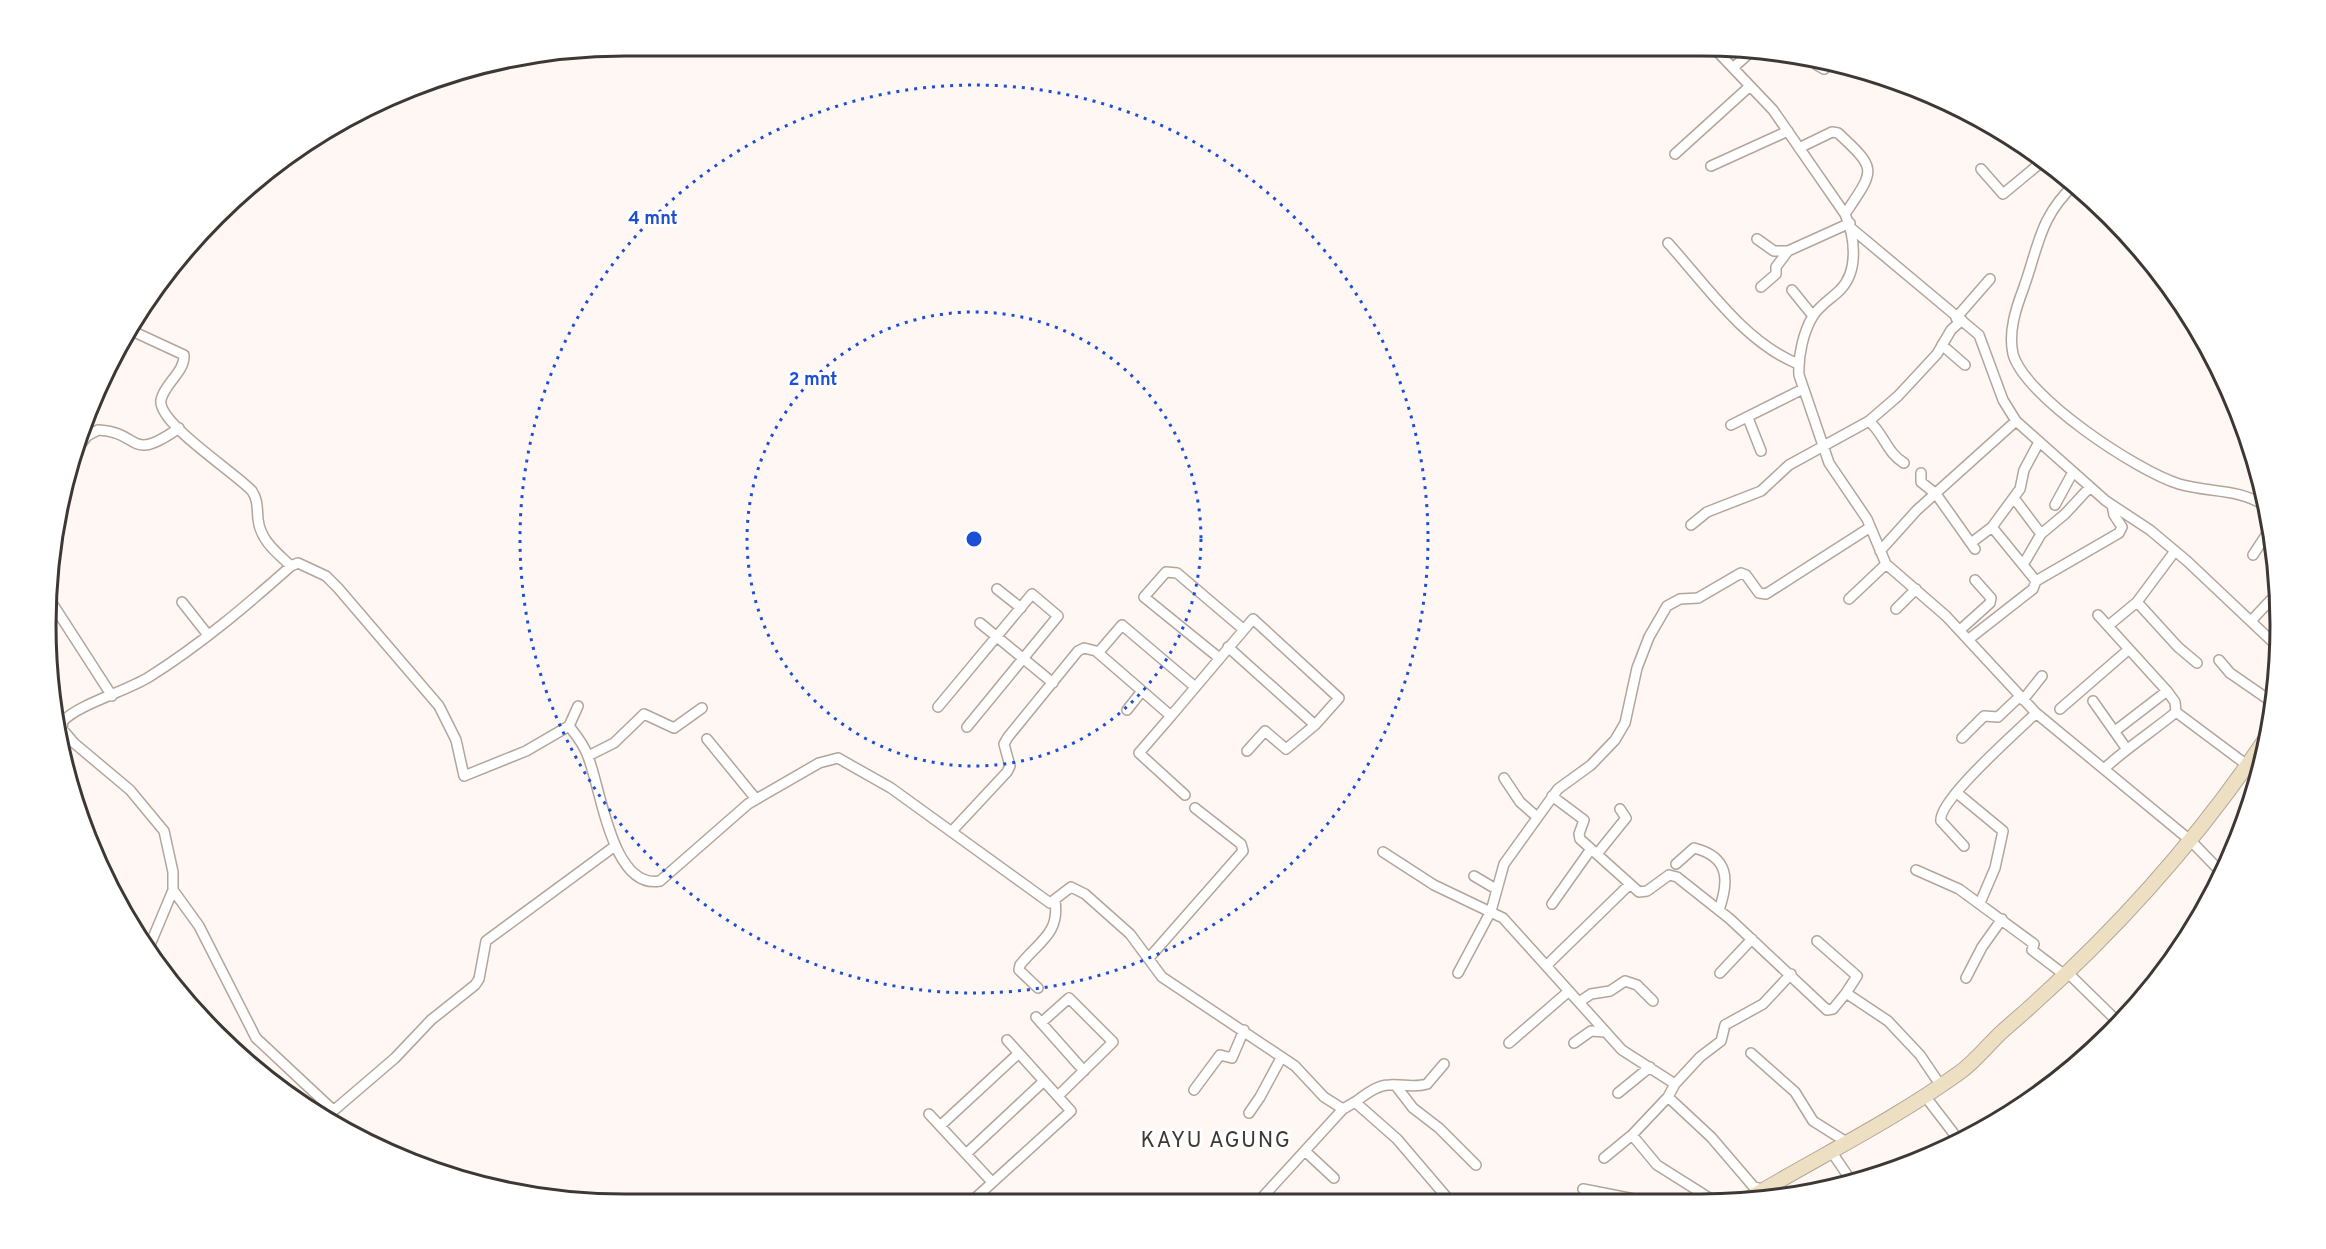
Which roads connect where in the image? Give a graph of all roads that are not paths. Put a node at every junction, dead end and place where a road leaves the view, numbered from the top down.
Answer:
1 (1723, 56) edge
2 (1745, 57) edge
3 (1734, 67) junction
4 (1750, 86) junction
5 (1788, 131) junction
6 (1799, 148) junction
7 (1675, 154) dead end
8 (2038, 165) edge
9 (1711, 166) dead end
10 (1981, 169) dead end
11 (2069, 190) edge
12 (1849, 222) junction
13 (1757, 239) dead end
14 (1668, 243) dead end
15 (1788, 251) junction
16 (1990, 279) dead end
17 (1761, 287) dead end
18 (1792, 290) dead end
19 (1813, 316) junction
20 (1959, 319) junction
21 (136, 333) edge
22 (1942, 345) junction
23 (1798, 364) junction
24 (1965, 365) dead end
25 (1803, 389) junction
26 (1748, 418) junction
27 (2016, 421) junction
28 (1869, 422) junction
29 (1731, 425) dead end
30 (179, 428) junction
31 (89, 435) edge
32 (2039, 442) junction
33 (1822, 448) junction
34 (1761, 451) dead end
35 (1904, 463) dead end
36 (2073, 472) junction
37 (1921, 473) dead end
38 (2090, 487) junction
39 (1936, 494) junction
40 (2014, 498) junction
41 (2257, 501) edge
42 (2055, 505) dead end
43 (2112, 505) junction
44 (1691, 525) dead end
45 (1992, 527) junction
46 (1869, 528) junction
47 (2041, 534) junction
48 (2264, 538) edge
49 (1880, 551) junction
50 (2175, 551) junction
51 (2253, 555) dead end
52 (1886, 564) junction
53 (2022, 565) junction
54 (291, 566) junction
55 (1975, 580) dead end
56 (2036, 580) junction
57 (997, 589) dead end
58 (1916, 589) junction
59 (1849, 599) dead end
60 (2269, 601) edge
61 (182, 602) dead end
62 (2137, 602) junction
63 (1021, 608) junction
64 (1896, 609) dead end
65 (56, 610) edge
66 (2098, 615) dead end
67 (2251, 621) junction
68 (980, 623) dead end
69 (2108, 626) junction
70 (1243, 629) junction
71 (1960, 630) junction
72 (208, 635) junction
73 (997, 637) junction
74 (1969, 639) junction
75 (2270, 639) edge
76 (1228, 647) junction
77 (2128, 650) junction
78 (1098, 653) junction
79 (1218, 657) junction
80 (1023, 658) junction
81 (2219, 660) dead end
82 (2197, 663) dead end
83 (2042, 676) dead end
84 (1053, 682) junction
85 (1194, 686) junction
86 (1142, 691) junction
87 (2167, 692) junction
88 (112, 696) junction
89 (2021, 698) junction
90 (2266, 698) edge
91 (2092, 701) dead end
92 (578, 706) dead end
93 (938, 707) dead end
94 (702, 708) dead end
95 (2060, 709) dead end
96 (1127, 710) dead end
97 (2036, 712) junction
98 (2176, 712) junction
99 (1171, 716) junction
100 (63, 720) edge
101 (1315, 725) junction
102 (569, 726) junction
103 (967, 727) dead end
104 (2115, 731) junction
105 (66, 733) edge
106 (1962, 738) dead end
107 (707, 739) dead end
108 (2126, 748) junction
109 (1247, 751) dead end
110 (2256, 753) edge
111 (588, 756) junction
112 (2247, 765) junction
113 (2104, 769) junction
114 (1504, 778) dead end
115 (1957, 793) junction
116 (1185, 795) dead end
117 (1552, 796) junction
118 (756, 799) junction
119 (1195, 808) dead end
120 (1620, 809) dead end
121 (1537, 817) junction
122 (952, 831) junction
123 (2191, 841) junction
124 (615, 846) junction
125 (1964, 846) dead end
126 (1594, 851) junction
127 (1383, 852) dead end
128 (1676, 864) dead end
129 (2216, 867) edge
130 (1916, 870) dead end
131 (1474, 876) dead end
132 (1630, 884) junction
133 (1496, 889) junction
134 (173, 890) junction
135 (1055, 901) junction
136 (1980, 903) junction
137 (1552, 904) dead end
138 (1719, 910) junction
139 (1491, 911) junction
140 (2002, 919) junction
141 (1752, 939) junction
142 (1817, 941) dead end
143 (151, 942) edge
144 (1149, 958) junction
145 (1547, 965) junction
146 (1458, 973) dead end
147 (1720, 973) dead end
148 (1791, 974) junction
149 (2067, 975) junction
150 (1966, 978) dead end
151 (1038, 988) dead end
152 (1569, 991) junction
153 (1846, 993) junction
154 (1653, 1001) dead end
155 (1579, 1002) junction
156 (2113, 1017) edge
157 (1244, 1030) junction
158 (1605, 1032) junction
159 (1007, 1040) dead end
160 (1509, 1043) dead end
161 (1574, 1043) dead end
162 (1019, 1053) junction
163 (1751, 1053) dead end
164 (1281, 1058) junction
165 (1444, 1064) dead end
166 (1650, 1067) junction
167 (1084, 1071) junction
168 (1044, 1081) junction
169 (1676, 1084) junction
170 (1396, 1086) junction
171 (1941, 1086) junction
172 (1194, 1090) dead end
173 (1618, 1093) dead end
174 (1058, 1096) junction
175 (1925, 1096) junction
176 (1668, 1097) junction
177 (1355, 1102) junction
178 (1342, 1109) junction
179 (333, 1110) joint
180 (1249, 1113) dead end
181 (929, 1114) dead end
182 (940, 1126) junction
183 (1955, 1134) edge
184 (1632, 1135) junction
185 (1848, 1143) junction
186 (1305, 1151) junction
187 (1831, 1151) junction
188 (966, 1154) junction
189 (1604, 1158) dead end
190 (1476, 1165) dead end
191 (1847, 1175) edge
192 (1334, 1178) dead end
193 (992, 1182) junction
194 (1583, 1189) dead end
195 (1762, 1190) joint
196 (979, 1194) edge
197 (1265, 1194) edge
198 (1444, 1194) edge
199 (1608, 1194) edge
200 (1703, 1194) edge

1 - 3 street
2 - 3 street
3 - 4 street
4 - 5 street
4 - 7 street
5 - 6 street
5 - 9 street
6 - 12 street
6 - 12 street
8 - 10 street
11 - 41 street
12 - 15 street
12 - 19 street
12 - 20 street
13 - 15 street
14 - 23 street
15 - 17 street
16 - 20 street
18 - 19 street
19 - 23 street
20 - 22 street
20 - 27 street
21 - 30 street
22 - 24 street
22 - 28 street
23 - 25 street
25 - 26 street
25 - 33 street
26 - 29 street
26 - 34 street
27 - 32 street
27 - 39 street
28 - 33 street
28 - 35 street
30 - 31 street
30 - 54 street
32 - 36 street
32 - 40 street
33 - 44 street
33 - 46 street
36 - 38 street
36 - 42 street
37 - 39 street
38 - 43 street
38 - 47 street
39 - 45 street
39 - 49 street
40 - 45 street
40 - 47 street
43 - 50 street
43 - 56 street
45 - 53 street
46 - 49 street
46 - 117 street
47 - 53 street
48 - 51 street
49 - 52 street
50 - 62 street
50 - 67 street
52 - 58 street
52 - 59 street
53 - 56 street
54 - 72 street
54 - 102 street
55 - 71 street
56 - 74 street
57 - 63 street
58 - 64 street
58 - 71 street
60 - 67 street
61 - 72 street
62 - 69 street
62 - 82 street
63 - 73 street
63 - 80 street
65 - 88 street
66 - 69 street
67 - 75 street
68 - 73 street
69 - 77 street
70 - 76 street
70 - 79 street
70 - 101 street
71 - 74 street
72 - 88 street
73 - 80 street
73 - 93 street
74 - 89 street
76 - 79 street
76 - 101 street
77 - 87 street
77 - 95 street
78 - 84 street
78 - 85 street
78 - 86 street
79 - 85 street
80 - 84 street
80 - 103 street
81 - 90 street
83 - 89 street
84 - 122 street
85 - 99 street
86 - 96 street
86 - 99 street
87 - 98 street
87 - 104 street
88 - 100 street
89 - 97 street
89 - 106 street
91 - 104 street
92 - 102 street
94 - 111 street
97 - 113 street
97 - 115 street
98 - 108 street
98 - 112 street
99 - 116 street
101 - 109 street
102 - 111 street
104 - 108 street
105 - 134 street
107 - 118 street
108 - 113 street
110 - 112 street
111 - 124 street
112 - 123 street
113 - 123 street
114 - 121 street
115 - 125 street
115 - 136 street
117 - 121 street
117 - 126 street
118 - 122 street
118 - 124 street
119 - 144 street
120 - 126 street
121 - 133 street
122 - 135 street
123 - 129 street
123 - 149 street
124 - 179 street
126 - 132 street
126 - 137 street
127 - 139 street
128 - 138 street
130 - 136 street
131 - 133 street
132 - 138 street
132 - 145 street
133 - 139 street
134 - 143 street
134 - 179 street
135 - 144 street
135 - 151 street
136 - 140 street
138 - 141 street
139 - 145 street
139 - 146 street
140 - 149 street
140 - 150 street
141 - 147 street
141 - 148 street
142 - 153 street
144 - 157 street
145 - 152 street
148 - 153 street
148 - 169 street
149 - 156 street
149 - 171 street
152 - 155 street
152 - 160 street
153 - 171 street
154 - 155 street
155 - 158 street
157 - 164 street
157 - 172 street
158 - 161 street
158 - 166 street
159 - 162 street
162 - 168 street
162 - 182 street
163 - 185 street
164 - 178 street
164 - 180 street
165 - 170 street
166 - 169 street
166 - 173 street
167 - 167 street
167 - 174 street
168 - 174 street
168 - 188 street
169 - 176 street
170 - 177 street
170 - 190 street
171 - 175 street
174 - 193 street
175 - 183 street
175 - 185 street
176 - 184 street
176 - 195 street
177 - 178 street
177 - 198 street
178 - 186 street
181 - 182 street
182 - 188 street
184 - 189 street
184 - 200 street
185 - 187 street
186 - 192 street
186 - 197 street
187 - 191 street
187 - 195 street
188 - 193 street
193 - 196 street
194 - 199 street

